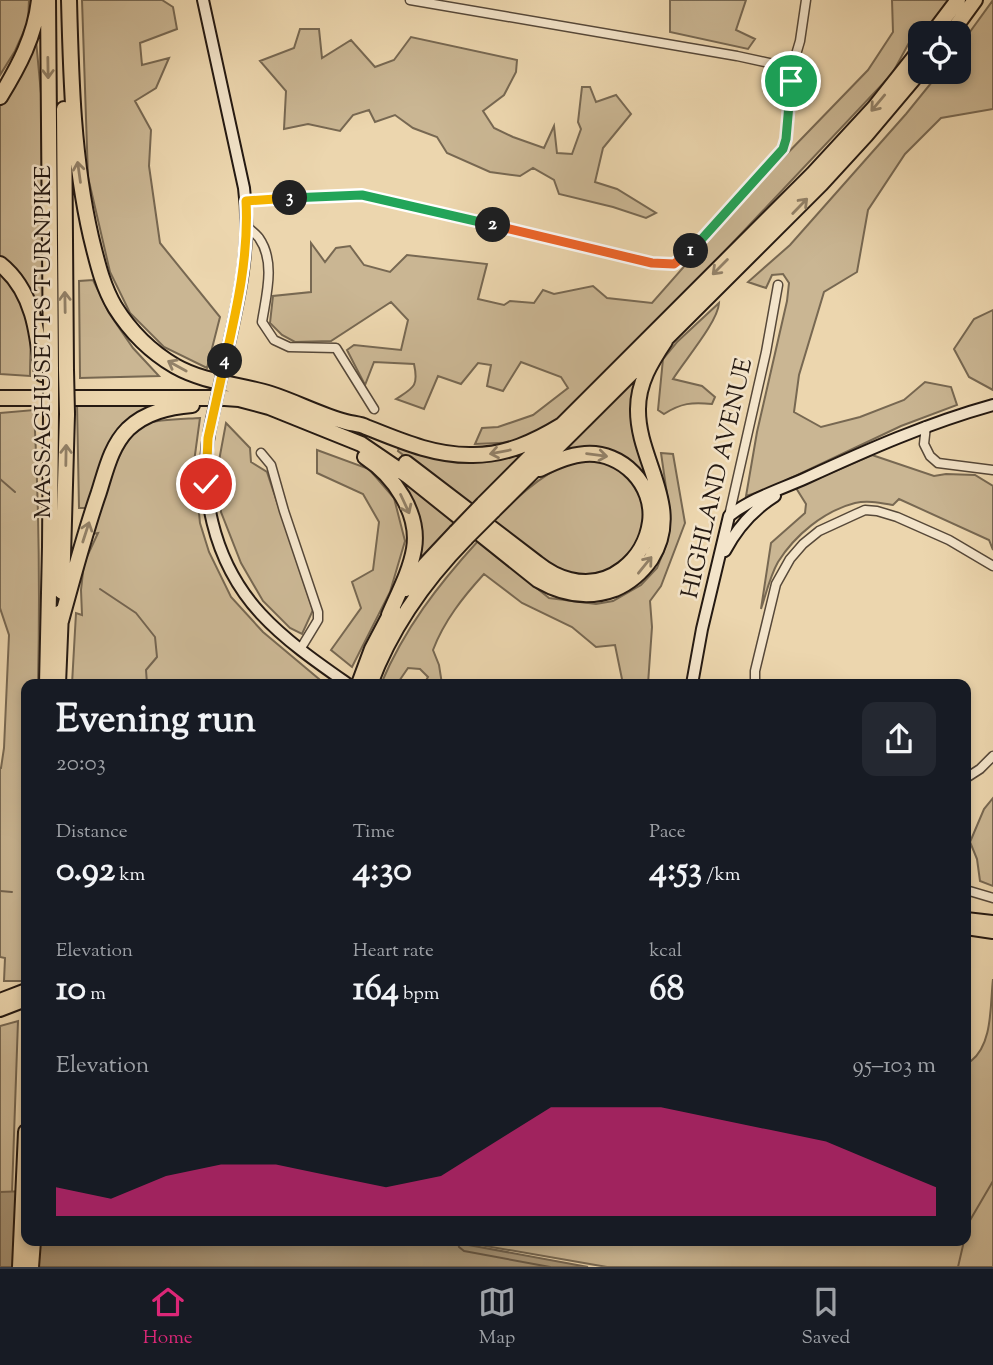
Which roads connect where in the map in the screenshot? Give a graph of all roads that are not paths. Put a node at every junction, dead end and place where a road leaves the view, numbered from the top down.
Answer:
1 (39, 0) edge
2 (48, 0) edge
3 (63, 0) edge
4 (69, 0) edge
5 (203, 0) edge
6 (410, 0) edge
7 (806, 0) edge
8 (958, 0) edge
9 (975, 0) edge
10 (433, 2) edge
11 (942, 21) edge
12 (960, 21) edge
13 (908, 65) edge
14 (792, 68) junction
15 (909, 84) edge
16 (0, 97) edge
17 (246, 201) junction
18 (247, 227) junction
19 (0, 264) edge
20 (778, 285) dead end
21 (665, 341) junction
22 (46, 372) junction
23 (0, 391) edge
24 (240, 394) junction
25 (0, 398) edge
26 (993, 405) edge
27 (374, 409) dead end
28 (562, 425) junction
29 (926, 426) junction
30 (345, 429) junction
31 (261, 453) dead end
32 (993, 470) edge
33 (532, 472) junction
34 (794, 483) junction
35 (488, 508) junction
36 (733, 509) junction
37 (746, 520) junction
38 (461, 535) junction
39 (718, 566) junction
40 (993, 566) edge
41 (389, 615) junction
42 (61, 621) junction
43 (301, 648) junction
44 (47, 679) edge
45 (58, 679) edge
46 (341, 679) edge
47 (366, 679) edge
48 (367, 679) edge
49 (693, 679) edge
50 (755, 679) edge
51 (993, 756) edge
52 (971, 775) edge
53 (971, 891) edge
54 (993, 898) edge
55 (971, 921) edge
56 (988, 926) edge
57 (21, 992) edge
58 (0, 1000) edge
59 (21, 1002) edge
60 (0, 1010) edge
61 (21, 1244) edge
62 (33, 1246) edge
63 (20, 1267) edge
64 (31, 1267) edge

1 - 16 highway
2 -> 22 highway, MASSACHUSETTS TURNPIKE
42 -> 3 highway, MASSACHUSETTS TURNPIKE, bridge
24 -> 4 highway
5 - 17 street
6 - 10 street
7 - 14 street
8 - 11 highway
9 - 12 highway
10 - 14 street
13 -> 28 highway
14 - 17 street
21 -> 15 highway
17 - 18 street
18 - 27 street
18 - 43 street, bridge
19 - 22 highway
20 - 36 street, HIGHLAND AVENUE
30 -> 21 highway
21 - 33 highway
22 - 44 highway, MASSACHUSETTS TURNPIKE, bridge
23 - 24 highway
24 - 25 highway
24 - 30 highway
42 -> 24 highway
26 - 29 street
28 -> 30 highway
28 - 35 highway
29 - 32 street
29 - 34 street
33 -> 30 highway
30 -> 41 highway
31 - 43 street
33 - 35 highway
34 - 36 street
34 - 37 street
35 - 38 highway, bridge
36 - 37 street
36 - 39 street, HIGHLAND AVENUE
37 - 39 street
38 - 41 highway
38 - 48 highway
39 - 49 street, HIGHLAND AVENUE
40 - 50 street
41 - 47 highway
42 - 45 highway, MASSACHUSETTS TURNPIKE
43 - 46 street
51 - 52 street
53 - 54 street
55 - 56 main road
57 - 58 main road
59 - 60 main road
61 - 63 highway
62 - 64 highway

